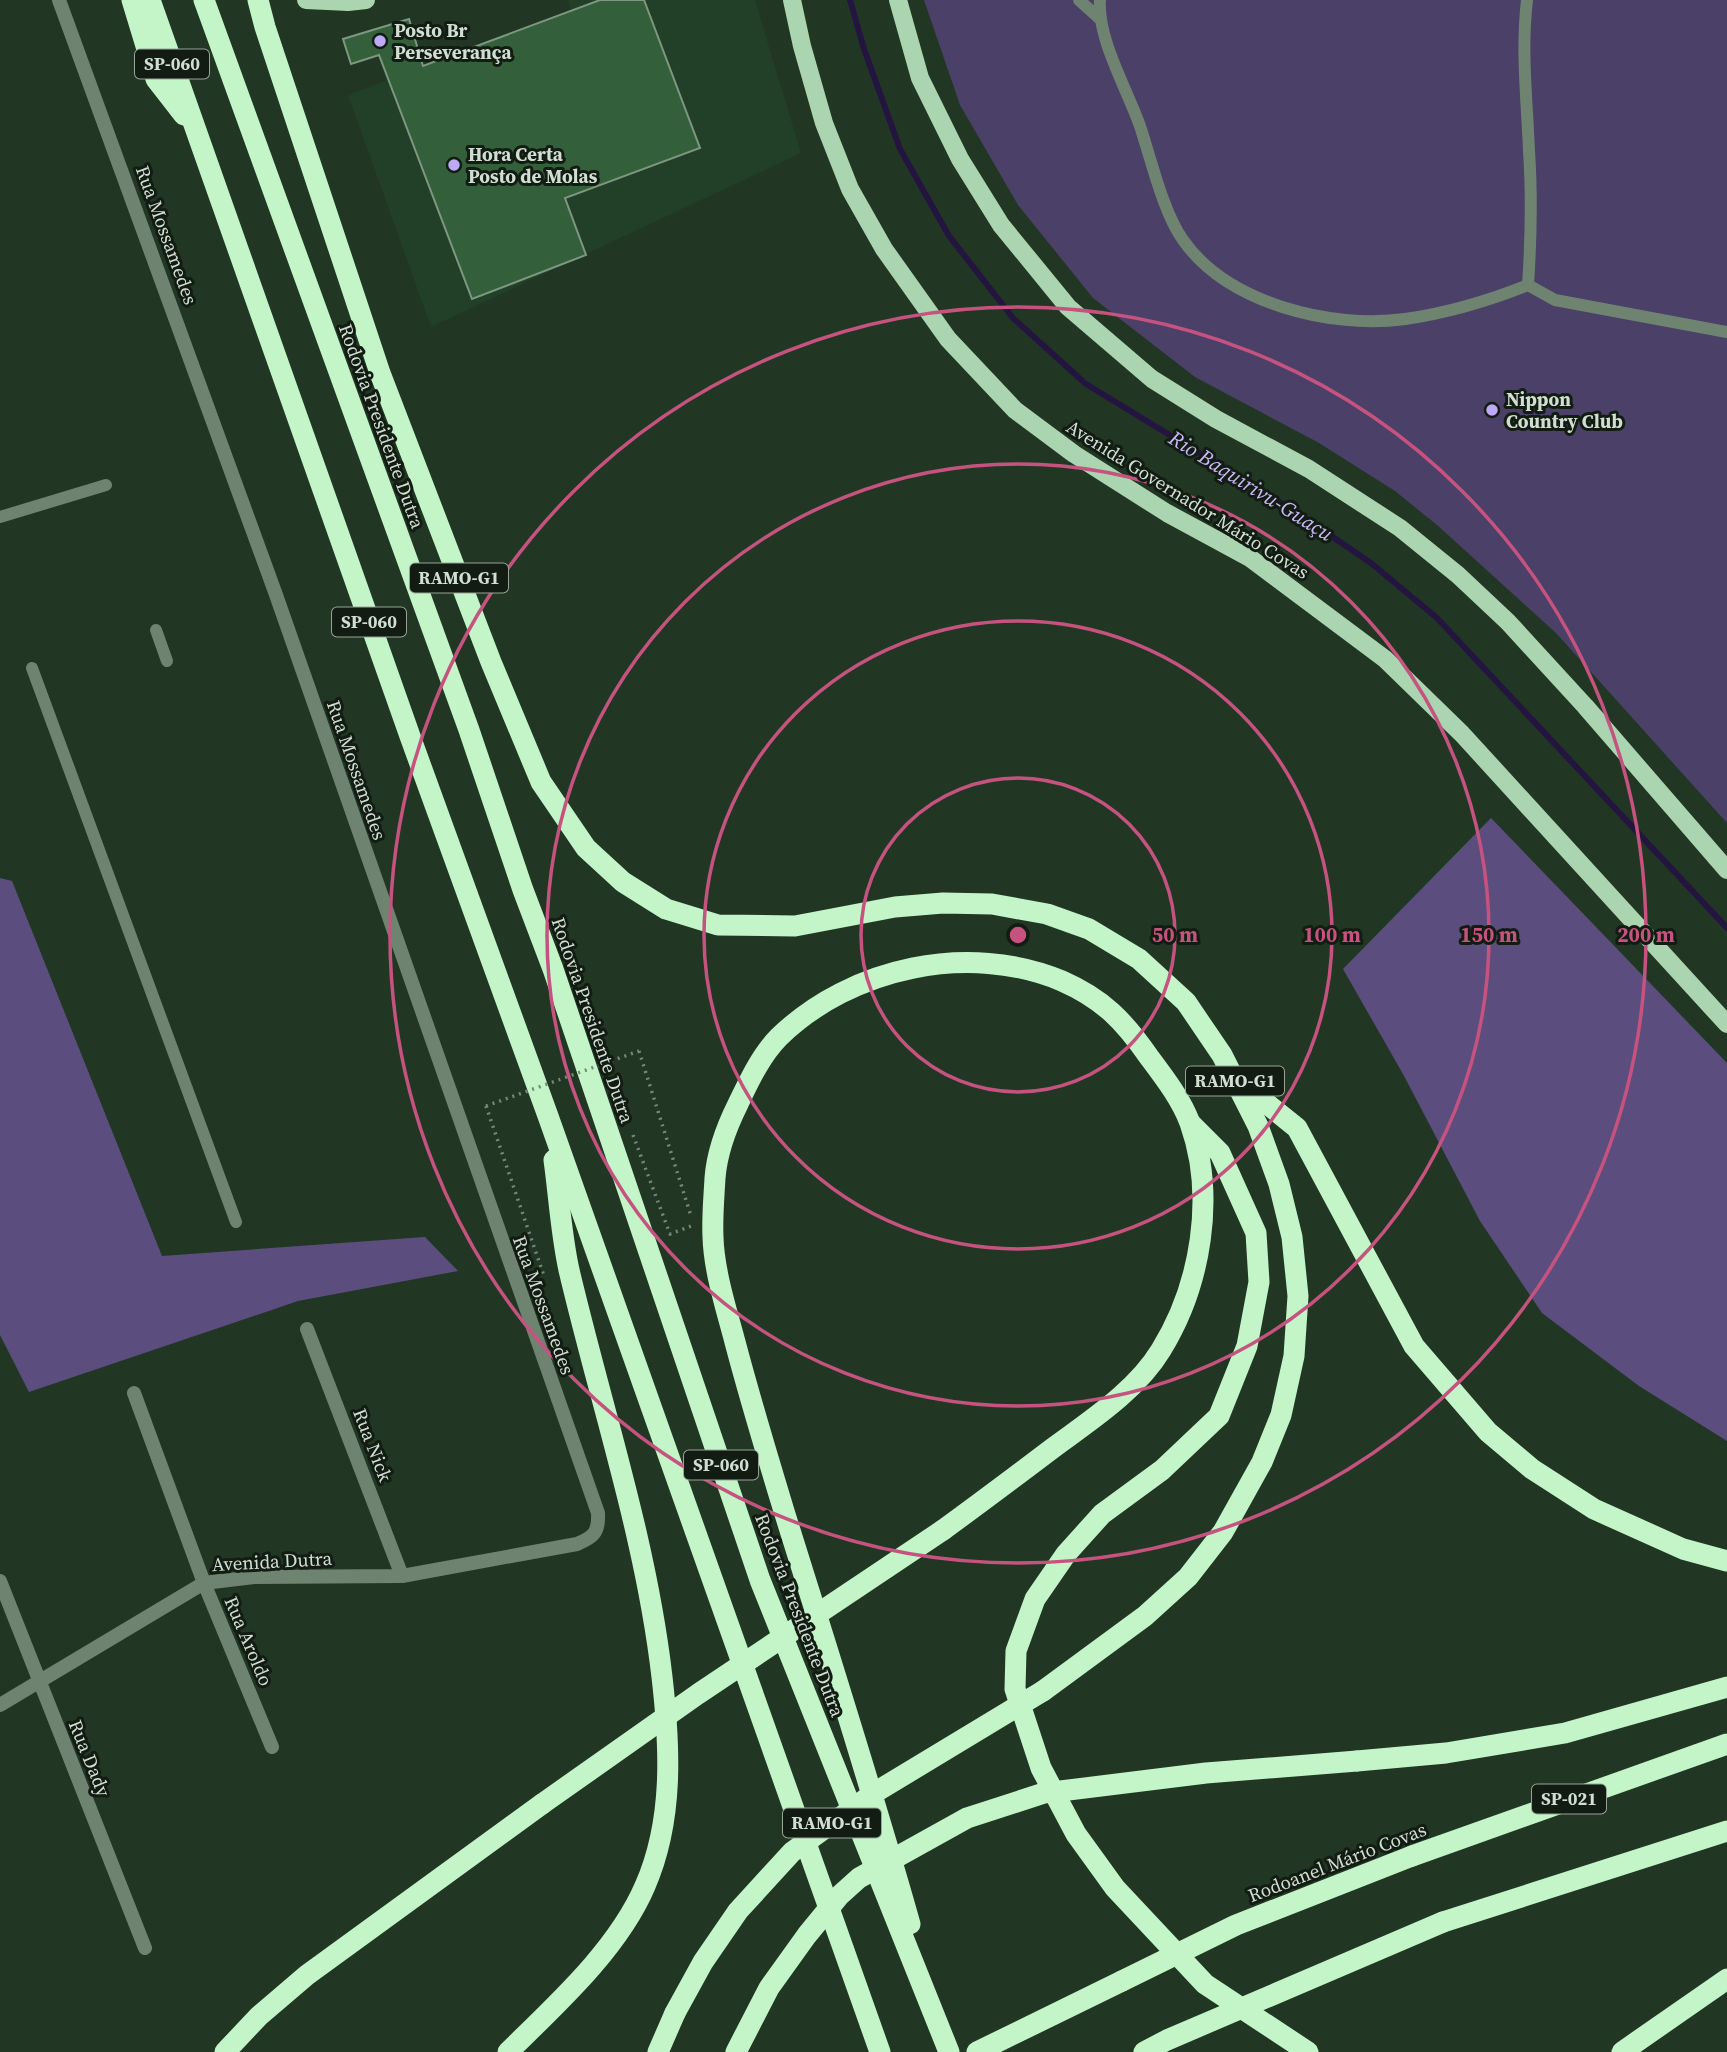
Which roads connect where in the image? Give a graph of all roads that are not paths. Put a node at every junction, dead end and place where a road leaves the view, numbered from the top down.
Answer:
1 (60, 0) edge
2 (132, 0) edge
3 (150, 0) edge
4 (204, 0) edge
5 (258, 0) edge
6 (366, 0) edge
7 (792, 0) edge
8 (898, 0) edge
9 (1079, 0) edge
10 (1100, 0) edge
11 (1527, 0) edge
12 (307, 1) edge
13 (1099, 18) junction
14 (194, 127) junction
15 (1528, 285) junction
16 (1727, 332) edge
17 (106, 485) dead end
18 (0, 517) edge
19 (156, 630) dead end
20 (167, 661) dead end
21 (32, 668) dead end
22 (1727, 870) edge
23 (1727, 1024) edge
24 (1232, 1076) junction
25 (548, 1116) junction
26 (1189, 1123) junction
27 (236, 1222) dead end
28 (307, 1329) dead end
29 (135, 1393) dead end
30 (577, 1544) joint
31 (1727, 1561) edge
32 (402, 1576) junction
33 (0, 1581) edge
34 (204, 1583) junction
35 (39, 1681) junction
36 (1727, 1687) edge
37 (0, 1705) edge
38 (1727, 1744) edge
39 (272, 1747) dead end
40 (1727, 1831) edge
41 (145, 1948) dead end
42 (1727, 1979) edge
43 (940, 2032) junction
44 (225, 2052) edge
45 (508, 2052) edge
46 (658, 2052) edge
47 (736, 2052) edge
48 (880, 2052) edge
49 (948, 2052) edge
50 (976, 2052) edge
51 (1144, 2052) edge
52 (1308, 2052) edge
53 (1622, 2052) edge

1 - 30 street, Rua Mossamedes
2 - 14 highway
3 - 14 highway, SP-060
4 - 43 highway, Rodovia Presidente Dutra / SP-060
5 - 24 highway, RAMO-G1
6 - 12 main road
7 - 23 main road, Avenida Governador Mário Covas
8 - 22 main road
9 - 13 lane
10 - 13 lane
11 - 15 lane
13 - 15 lane
14 - 25 highway, SP-060
15 - 16 lane
17 - 18 lane
19 - 20 lane
21 - 27 lane
24 - 31 highway
24 - 46 highway, RAMO-G1, bridge
25 - 45 highway
25 - 48 highway, SP-060
26 - 43 highway
26 - 44 highway, bridge
26 - 52 highway
28 - 32 street, Rua Nick
29 - 34 street, Rua Aroldo
30 - 32 street, Avenida Dutra
32 - 34 street, Avenida Dutra
33 - 35 street, Rua Dady
34 - 35 street, Avenida Dutra
34 - 39 street, Rua Aroldo
35 - 37 street, Avenida Dutra
35 - 41 street, Rua Dady
36 - 47 highway, bridge
38 - 50 highway, Rodoanel Mário Covas / SP-021, bridge
40 - 51 highway, bridge
42 - 53 highway
43 - 49 highway, Rodovia Presidente Dutra / SP-060

